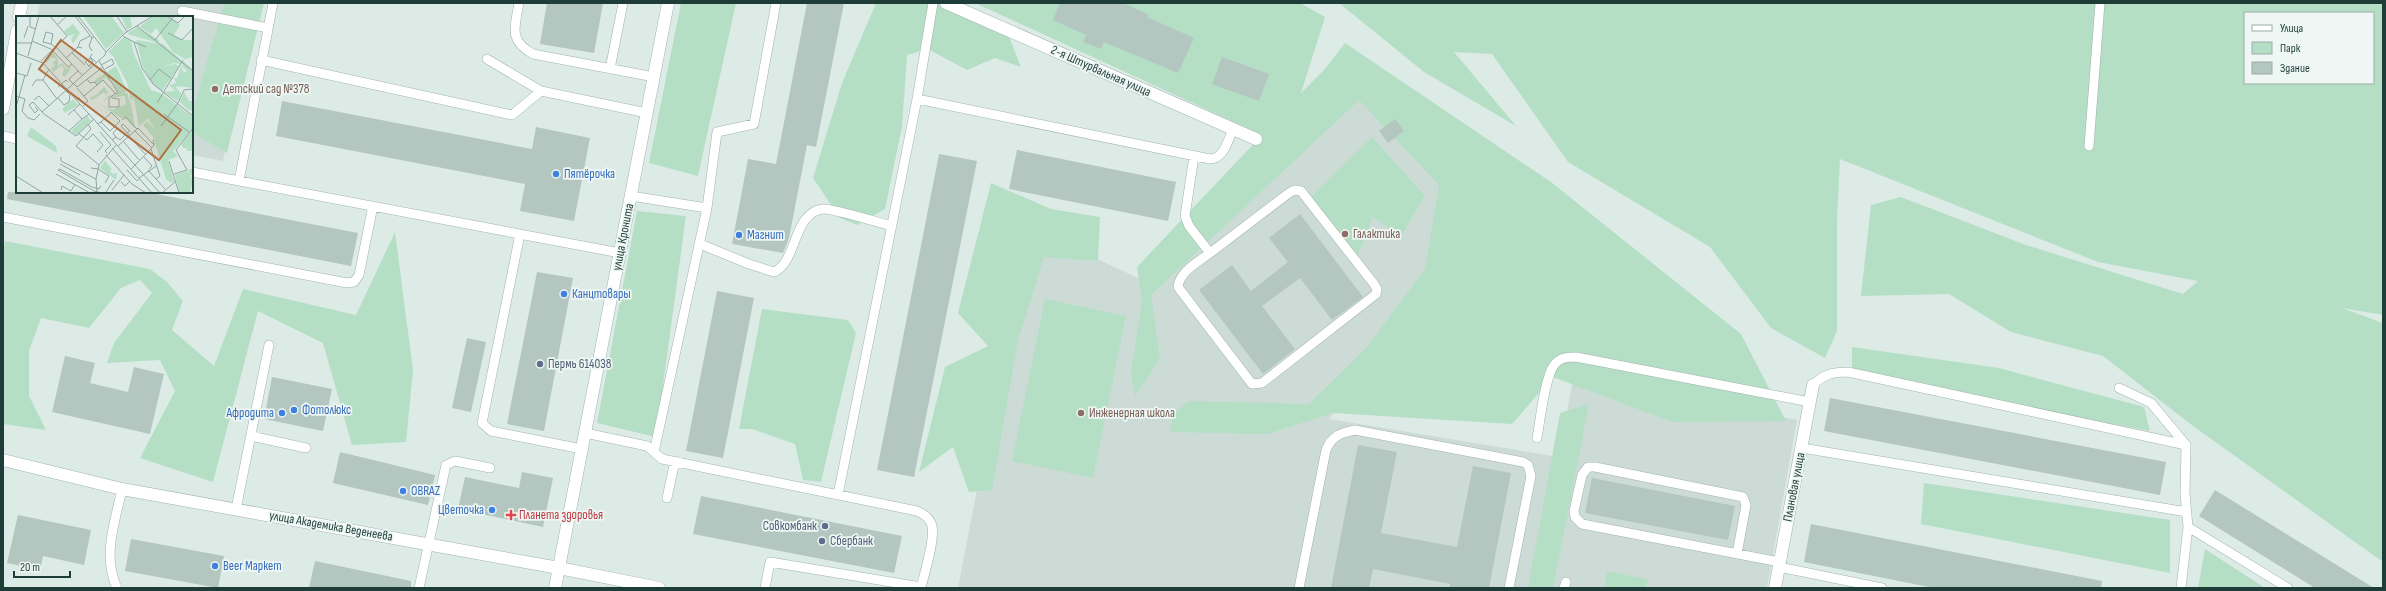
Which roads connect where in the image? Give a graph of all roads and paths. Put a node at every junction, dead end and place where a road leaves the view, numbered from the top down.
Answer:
1 (22, 3) edge
2 (273, 3) edge
3 (519, 3) edge
4 (623, 3) edge
5 (668, 3) edge
6 (776, 3) edge
7 (934, 3) edge
8 (946, 3) edge
9 (2100, 3) edge
10 (182, 11) dead end
11 (19, 16) edge
12 (268, 28) junction
13 (16, 37) edge
14 (487, 58) dead end
15 (261, 60) junction
16 (610, 69) junction
17 (654, 77) junction
18 (541, 91) junction
19 (917, 99) junction
20 (3, 109) edge
21 (647, 113) junction
22 (1233, 129) junction
23 (3, 136) edge
24 (16, 139) edge
25 (1256, 139) dead end
26 (2089, 146) dead end
27 (1194, 156) junction
28 (193, 172) edge
29 (239, 181) junction
30 (631, 196) junction
31 (373, 206) junction
32 (707, 208) junction
33 (3, 217) edge
34 (892, 226) junction
35 (520, 234) junction
36 (700, 244) junction
37 (620, 252) junction
38 (1210, 253) junction
39 (269, 345) dead end
40 (1813, 385) joint
41 (2119, 388) dead end
42 (1810, 402) junction
43 (585, 433) junction
44 (251, 436) junction
45 (1537, 438) dead end
46 (2186, 445) junction
47 (306, 448) dead end
48 (1802, 448) junction
49 (582, 449) junction
50 (654, 452) junction
51 (3, 460) edge
52 (675, 461) junction
53 (490, 468) dead end
54 (122, 489) junction
55 (838, 495) junction
56 (667, 498) dead end
57 (236, 510) junction
58 (2187, 512) junction
59 (2188, 527) junction
60 (429, 544) junction
61 (1737, 554) junction
62 (1779, 565) junction
63 (559, 568) junction
64 (117, 588) edge
65 (420, 588) edge
66 (555, 588) edge
67 (659, 588) edge
68 (765, 588) edge
69 (921, 588) edge
70 (1298, 588) edge
71 (1509, 588) edge
72 (1775, 588) edge
73 (1882, 588) edge
74 (2181, 588) edge
75 (2288, 588) edge

1 - 11 street
2 - 12 lane
3 - 16 lane
4 - 16 lane
5 - 17 street, улица Кронита
6 - 32 lane
7 - 19 lane
8 - 22 street, 2-я Штурвальная улица
9 - 26 lane
10 - 12 lane
12 - 15 lane
13 - 20 street
14 - 18 lane
15 - 18 lane
15 - 29 lane
16 - 17 lane
17 - 21 street, улица Кронита
18 - 21 lane
19 - 27 lane
19 - 34 lane
21 - 30 street, улица Кронита
22 - 25 street, 2-я Штурвальная улица
22 - 27 lane
23 - 24 lane
27 - 38 lane
28 - 29 lane
29 - 31 lane
30 - 32 lane
30 - 37 street, улица Кронита
31 - 33 lane
31 - 35 lane
32 - 36 lane
34 - 36 lane
34 - 55 lane
35 - 37 lane
35 - 49 lane
36 - 50 lane
37 - 43 street, улица Кронита
38 - 38 lane
39 - 44 lane
40 - 42 street, Плановая улица
40 - 46 lane
41 - 46 lane
42 - 45 lane
42 - 48 street, Плановая улица
43 - 49 street, улица Кронита
43 - 50 lane
44 - 47 lane
44 - 57 lane
46 - 58 lane
48 - 58 lane
48 - 62 street, Плановая улица
49 - 63 street, улица Кронита
50 - 52 lane
51 - 54 street, улица Академика Веденеева
52 - 55 lane
52 - 56 lane
53 - 60 lane
54 - 57 street, улица Академика Веденеева
54 - 64 lane
55 - 69 lane
57 - 60 street, улица Академика Веденеева
58 - 59 lane
59 - 74 lane
59 - 75 lane
60 - 63 street, улица Академика Веденеева
60 - 65 lane
61 - 61 lane
61 - 62 lane
62 - 72 street, Плановая улица
62 - 73 lane
63 - 66 street, улица Кронита
63 - 67 street, улица Академика Веденеева
68 - 69 lane
70 - 71 lane

